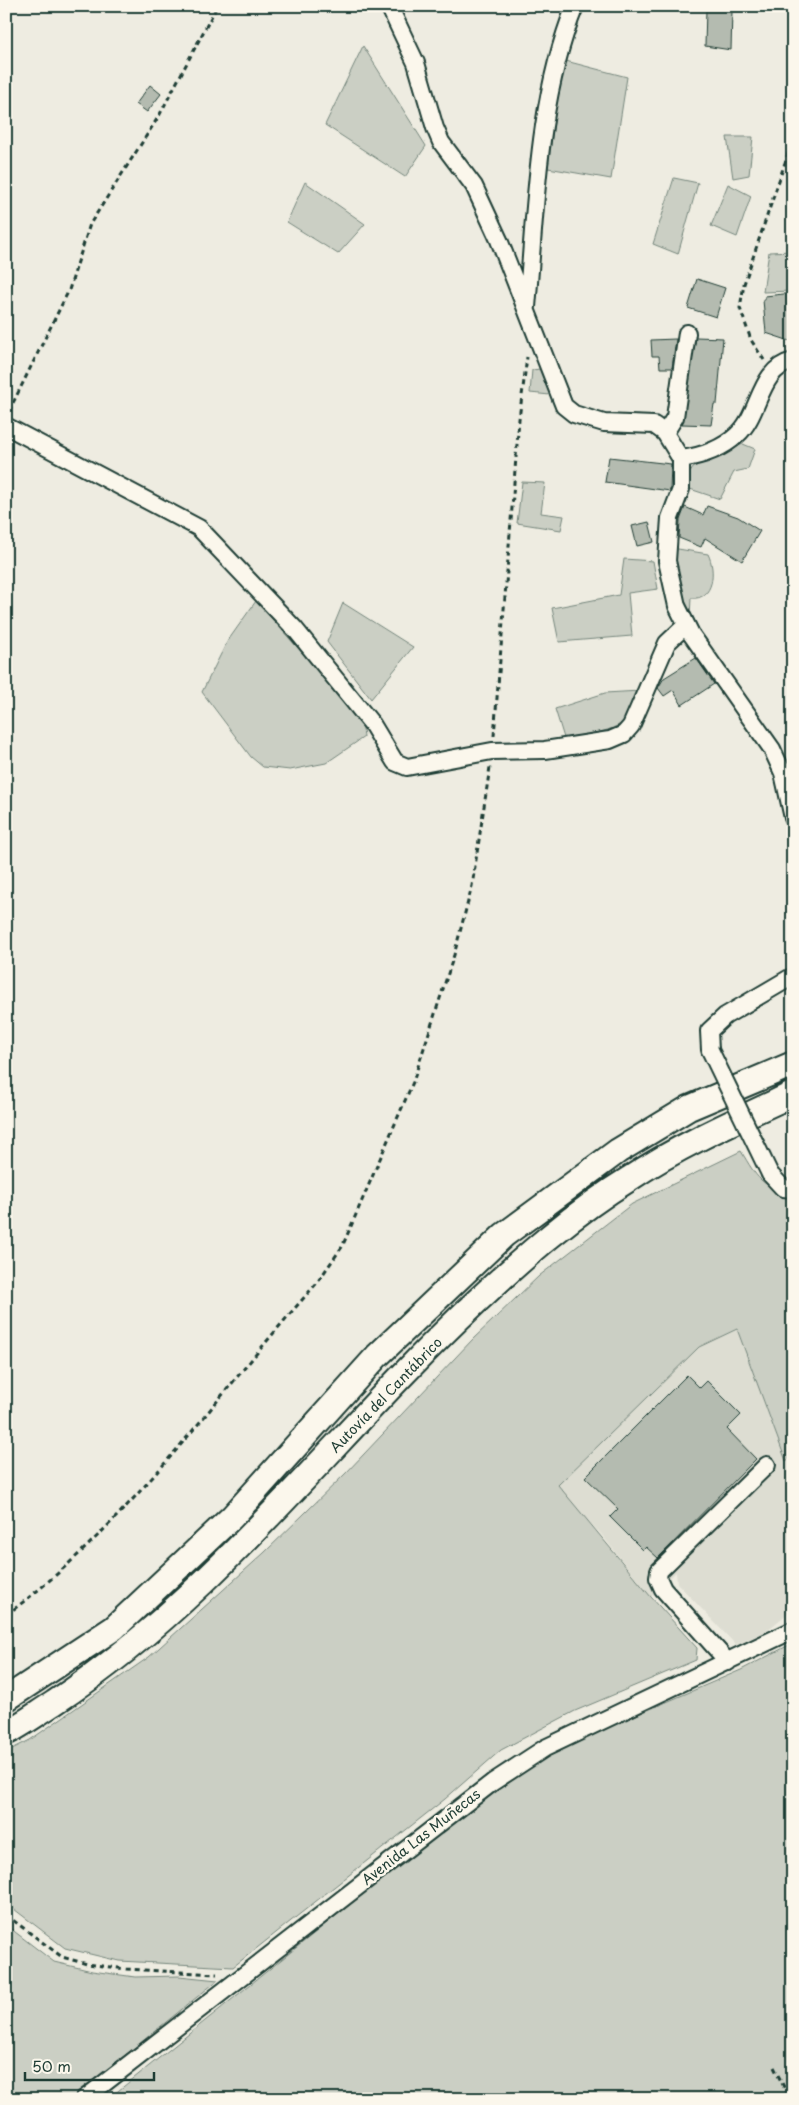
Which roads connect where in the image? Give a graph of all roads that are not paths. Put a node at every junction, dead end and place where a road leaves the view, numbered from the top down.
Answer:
1 (389, 6) edge
2 (575, 6) edge
3 (529, 315) junction
4 (687, 333) dead end
5 (793, 361) edge
6 (6, 426) edge
7 (665, 432) junction
8 (681, 459) junction
9 (686, 625) junction
10 (793, 818) edge
11 (793, 976) edge
12 (793, 1064) edge
13 (793, 1094) edge
14 (793, 1189) edge
15 (767, 1465) dead end
16 (793, 1630) edge
17 (728, 1662) junction
18 (6, 1699) edge
19 (6, 1733) edge
20 (84, 2099) edge

1 - 3 street
2 - 3 street
3 - 7 street
4 - 7 street
5 - 8 street
6 - 9 street
7 - 8 street
8 - 9 street
9 - 10 street
11 - 14 street, bridge
12 - 18 highway
13 - 19 highway, Autovía del Cantábrico
15 - 17 street
16 - 17 street, Avenida Las Muñecas
17 - 20 street, Avenida Las Muñecas

